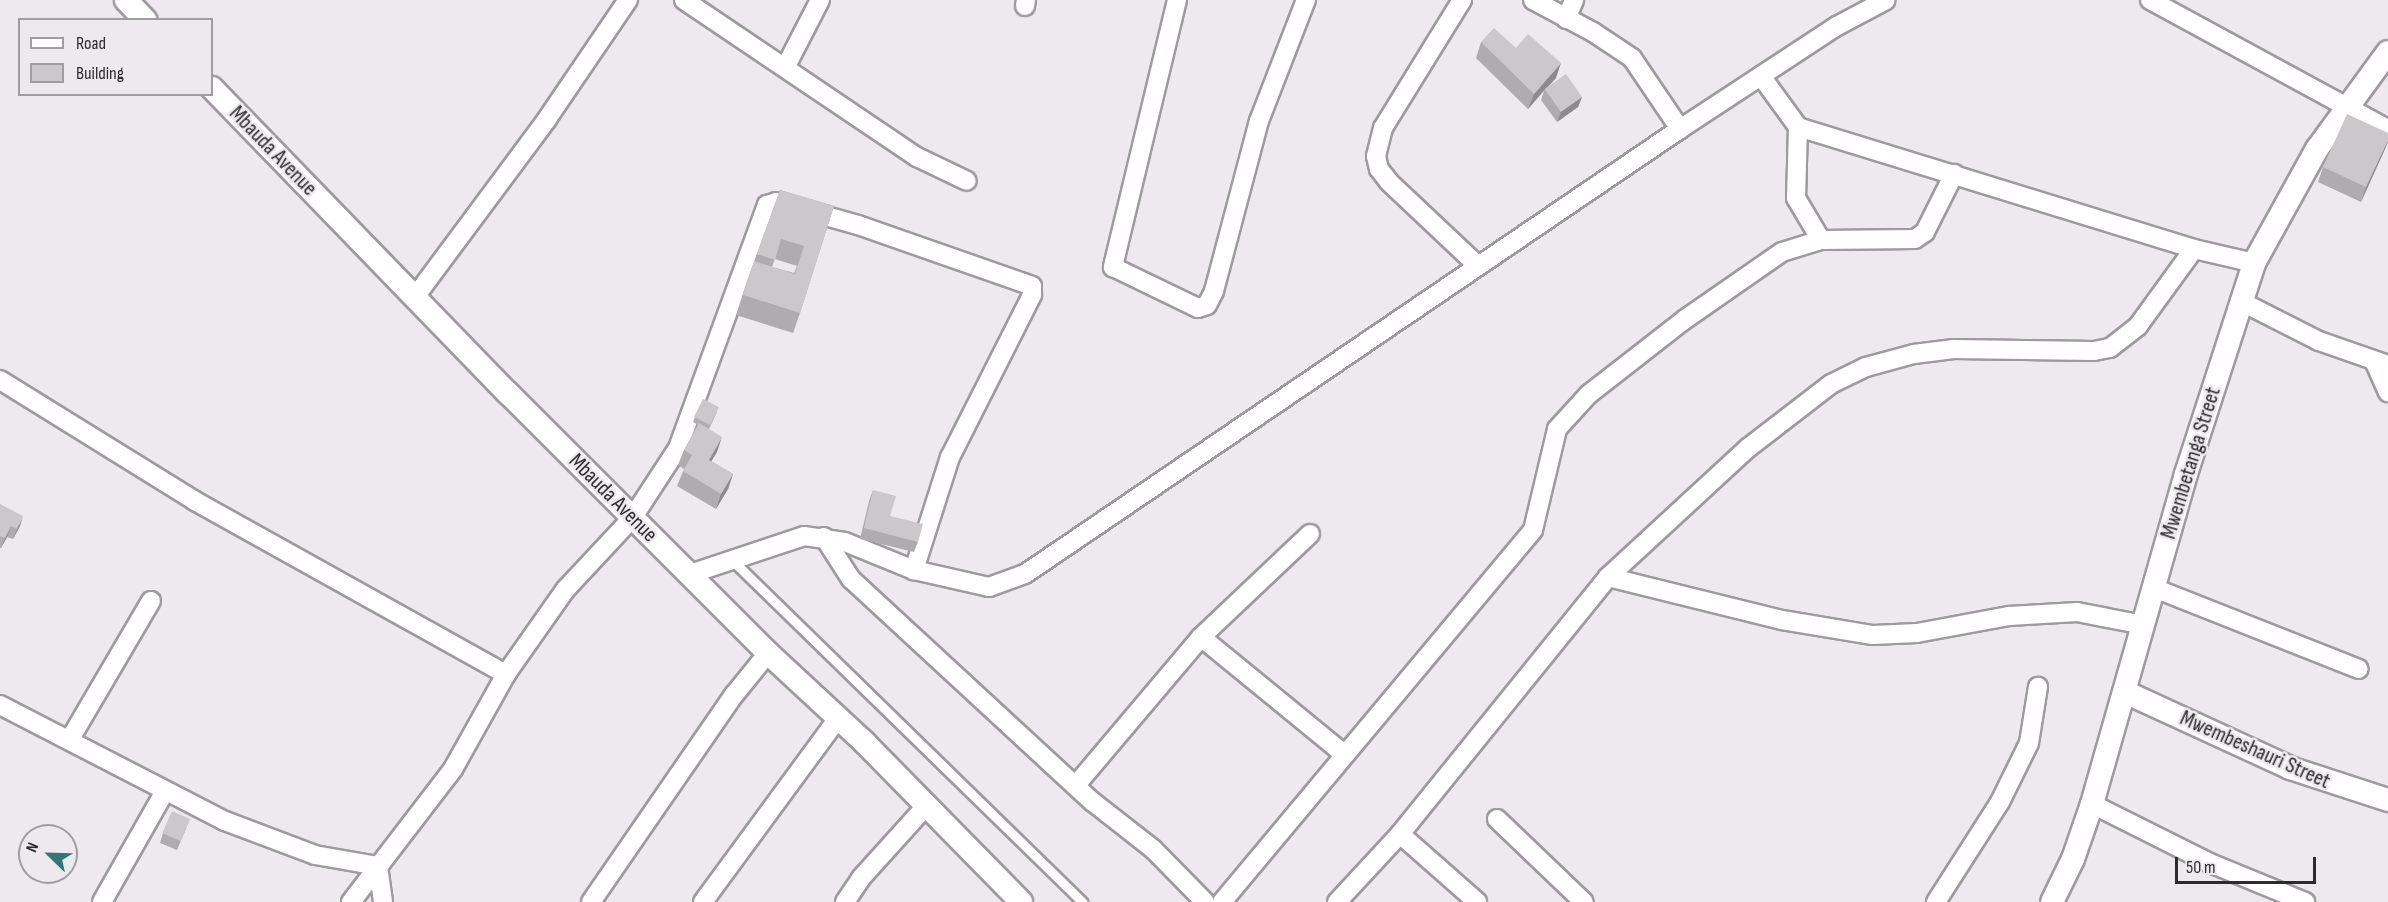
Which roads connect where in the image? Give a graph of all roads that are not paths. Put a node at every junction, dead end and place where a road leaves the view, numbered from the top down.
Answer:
1 (126, 0) edge
2 (628, 0) edge
3 (684, 0) edge
4 (820, 0) edge
5 (1177, 0) edge
6 (1306, 0) edge
7 (1462, 0) edge
8 (1533, 0) edge
9 (1574, 0) edge
10 (1886, 0) edge
11 (2150, 0) edge
12 (143, 18) edge
13 (1566, 19) junction
14 (2388, 52) edge
15 (786, 66) junction
16 (1761, 76) junction
17 (213, 89) edge
18 (2347, 108) junction
19 (1798, 127) junction
20 (1680, 129) junction
21 (2388, 129) edge
22 (1954, 174) junction
23 (967, 181) dead end
24 (1821, 240) junction
25 (2194, 249) junction
26 (2254, 263) junction
27 (1478, 266) junction
28 (415, 297) junction
29 (2240, 301) junction
30 (2382, 364) edge
31 (0, 380) edge
32 (2388, 392) edge
33 (633, 517) junction
34 (1310, 534) dead end
35 (825, 537) junction
36 (734, 562) junction
37 (914, 570) junction
38 (690, 574) junction
39 (1608, 577) junction
40 (2154, 588) junction
41 (151, 601) dead end
42 (2144, 625) junction
43 (1202, 637) junction
44 (768, 653) junction
45 (2360, 669) dead end
46 (506, 674) junction
47 (2038, 687) dead end
48 (2125, 692) junction
49 (0, 705) edge
50 (838, 718) junction
51 (70, 739) junction
52 (1345, 755) junction
53 (1076, 785) junction
54 (165, 791) junction
55 (2388, 800) edge
56 (2092, 804) junction
57 (926, 806) junction
58 (1497, 819) dead end
59 (1400, 834) junction
60 (378, 866) junction
61 (1342, 900) edge
62 (102, 902) edge
63 (351, 902) edge
64 (383, 902) edge
65 (591, 902) edge
66 (703, 902) edge
67 (844, 902) edge
68 (1021, 902) edge
69 (1083, 902) edge
70 (1206, 902) edge
71 (1222, 902) edge
72 (1477, 902) edge
73 (1584, 902) edge
74 (1936, 902) edge
75 (2052, 902) edge
76 (2305, 902) edge

1 - 12 street
2 - 28 street
3 - 15 street
4 - 15 street
5 - 6 street
7 - 27 street
8 - 13 street
9 - 13 street
10 - 16 street
11 - 18 street
13 - 20 street
14 - 18 street, Mwembetanga Street
15 - 23 street
16 - 19 street
16 - 20 street
17 - 28 street, Mbauda Avenue
18 - 21 street
18 - 26 street, Mwembetanga Street
19 - 22 street
19 - 24 street
20 - 27 street
22 - 24 street
22 - 25 street
24 - 52 street
25 - 26 street
25 - 39 street
26 - 29 street, Mwembetanga Street
27 - 37 street
28 - 33 street, Mbauda Avenue
29 - 30 street
29 - 40 street, Mwembetanga Street
30 - 32 street
31 - 46 street
33 - 37 street
33 - 38 street, Mbauda Avenue
33 - 46 street
34 - 43 street
35 - 36 street
35 - 37 street
35 - 53 street
36 - 38 street
36 - 69 lane
38 - 44 street, Mbauda Avenue
39 - 42 street
39 - 59 street
40 - 42 street, Mwembetanga Street
40 - 45 street
41 - 51 street
42 - 48 street, Mwembetanga Street
43 - 52 street
43 - 53 street
44 - 50 street, Mbauda Avenue
44 - 65 street
46 - 60 street
47 - 74 street
48 - 55 street, Mwembeshauri Street
48 - 56 street, Mwembetanga Street
49 - 51 street
50 - 57 street, Mbauda Avenue
50 - 66 street
51 - 54 street
52 - 71 street
53 - 70 street
54 - 60 street
54 - 62 street
56 - 75 street, Mwembetanga Street
56 - 76 street
57 - 67 street
57 - 68 street, Mbauda Avenue
58 - 73 street
59 - 61 street
59 - 72 street
60 - 63 street
60 - 64 street

